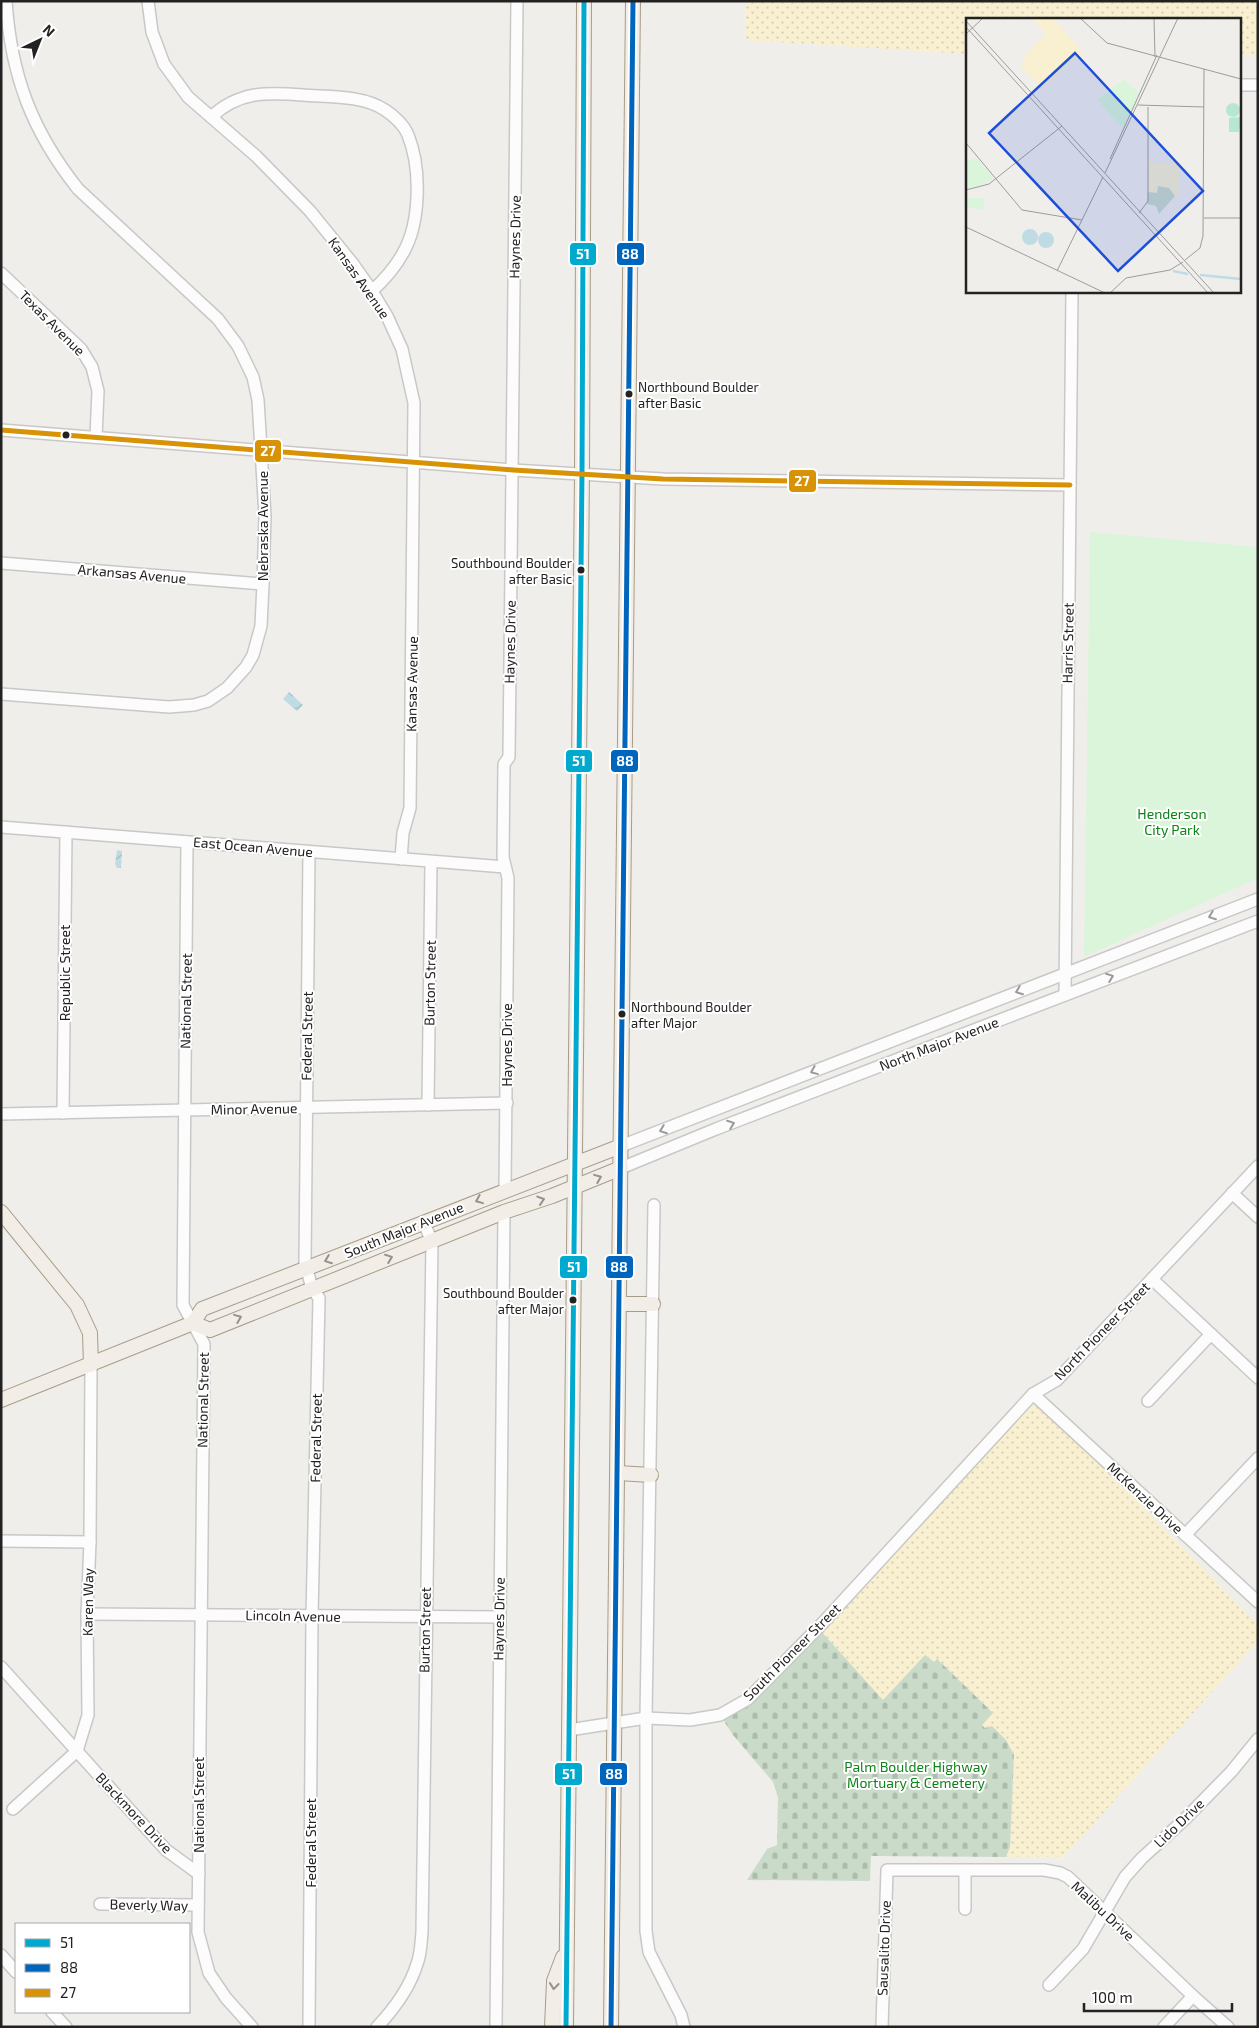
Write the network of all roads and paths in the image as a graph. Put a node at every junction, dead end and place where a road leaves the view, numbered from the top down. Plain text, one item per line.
1 (6, 1) edge
2 (148, 1) edge
3 (517, 1) edge
4 (584, 1) edge
5 (632, 1) edge
6 (1242, 85) edge
7 (1258, 85) edge
8 (211, 117) junction
9 (1, 273) edge
10 (372, 291) junction
11 (1072, 292) edge
12 (1, 430) edge
13 (96, 437) junction
14 (262, 450) junction
15 (414, 462) junction
16 (513, 470) junction
17 (582, 474) junction
18 (628, 477) junction
19 (1070, 485) junction
20 (1, 563) edge
21 (263, 584) junction
22 (1, 694) edge
23 (1, 827) edge
24 (66, 832) junction
25 (188, 842) junction
26 (309, 852) junction
27 (401, 859) junction
28 (431, 862) junction
29 (505, 867) junction
30 (1258, 899) edge
31 (1258, 921) edge
32 (1178, 930) junction
33 (1163, 935) junction
34 (1185, 948) junction
35 (1171, 954) junction
36 (1065, 973) junction
37 (1065, 995) junction
38 (970, 1010) junction
39 (977, 1029) junction
40 (860, 1053) junction
41 (866, 1072) junction
42 (507, 1103) junction
43 (428, 1105) junction
44 (306, 1108) junction
45 (185, 1110) junction
46 (63, 1113) junction
47 (1, 1114) edge
48 (621, 1146) junction
49 (574, 1165) junction
50 (1258, 1166) edge
51 (621, 1168) junction
52 (574, 1187) junction
53 (505, 1190) junction
54 (1232, 1193) junction
55 (654, 1205) dead end
56 (1, 1212) edge
57 (504, 1212) junction
58 (1258, 1217) edge
59 (424, 1223) junction
60 (432, 1242) junction
61 (306, 1269) junction
62 (1152, 1279) junction
63 (312, 1288) junction
64 (620, 1304) junction
65 (653, 1304) junction
66 (193, 1323) junction
67 (1211, 1334) junction
68 (91, 1365) junction
69 (1258, 1378) edge
70 (1032, 1394) junction
71 (1, 1400) edge
72 (1148, 1401) dead end
73 (1258, 1458) edge
74 (618, 1473) junction
75 (651, 1474) junction
76 (1185, 1535) junction
77 (902, 1536) joint
78 (1, 1542) edge
79 (90, 1542) junction
80 (1258, 1602) edge
81 (87, 1614) junction
82 (200, 1614) junction
83 (312, 1616) junction
84 (425, 1617) junction
85 (499, 1617) junction
86 (1, 1667) edge
87 (646, 1718) junction
88 (615, 1723) junction
89 (569, 1730) junction
90 (1258, 1739) edge
91 (77, 1751) junction
92 (13, 1809) dead end
93 (887, 1870) joint
94 (965, 1870) junction
95 (198, 1874) junction
96 (100, 1904) dead end
97 (198, 1905) junction
98 (965, 1909) dead end
99 (1106, 1912) junction
100 (566, 1947) junction
101 (1, 1955) edge
102 (15, 1971) edge
103 (1049, 1986) dead end
104 (1193, 1996) junction
105 (53, 2013) edge
106 (66, 2027) edge
107 (252, 2027) edge
108 (309, 2027) edge
109 (377, 2027) edge
110 (496, 2027) edge
111 (552, 2027) edge
112 (566, 2027) edge
113 (611, 2027) edge
114 (684, 2027) edge
115 (882, 2027) edge
116 (1164, 2027) edge
117 (1228, 2027) edge

1 - 14 street, Nebraska Avenue
2 - 8 street, Kansas Avenue
3 - 16 street, Haynes Drive
4 - 17 main road
5 - 18 main road
6 - 7 street
8 - 10 street, Kansas Avenue
8 - 10 street
9 - 13 street, Texas Avenue
10 - 15 street, Kansas Avenue
11 - 19 street, Harris Street
12 - 13 street
13 - 14 street
14 - 15 street
14 - 21 street, Nebraska Avenue
15 - 16 street
15 - 27 street, Kansas Avenue
16 - 17 street
16 - 29 street, Haynes Drive
17 - 18 street
17 - 49 main road
18 - 19 street
18 - 48 main road
19 - 36 street, Harris Street
20 - 21 street, Arkansas Avenue
21 - 22 street, Nebraska Avenue
23 - 24 street, East Ocean Avenue
24 - 25 street, East Ocean Avenue
24 - 46 street, Republic Street
25 - 26 street, East Ocean Avenue
25 - 45 street, National Street
26 - 27 street, East Ocean Avenue
26 - 44 street, Federal Street
27 - 28 street, East Ocean Avenue
28 - 29 street, East Ocean Avenue
28 - 43 street, Burton Street
29 - 42 street, Haynes Drive
30 -> 32 street, North Major Avenue
31 - 34 street, North Major Avenue
32 - 33 street, North Major Avenue
32 - 34 street
33 - 35 street
33 - 36 street, North Major Avenue
34 - 35 street, North Major Avenue
37 -> 35 street, North Major Avenue
36 - 37 street, Harris Street
36 -> 38 street, North Major Avenue
37 - 39 street, North Major Avenue
38 - 39 street
38 - 40 street, North Major Avenue
39 - 41 street, North Major Avenue
40 - 41 street
40 -> 48 street, North Major Avenue
51 -> 41 street, North Major Avenue
42 - 43 street, Minor Avenue
42 - 53 street, Haynes Drive
43 - 44 street, Minor Avenue
44 - 45 street, Minor Avenue
44 - 61 street, Federal Street
45 - 46 street, Minor Avenue
45 - 66 street, National Street
46 - 47 street, Minor Avenue
48 - 49 main road, South Major Avenue
48 - 51 main road
49 - 52 main road
49 - 53 main road, South Major Avenue
50 - 54 street, North Pioneer Street
52 -> 51 main road, South Major Avenue
51 - 64 main road
57 -> 52 main road, South Major Avenue
52 - 89 main road
53 -> 59 main road, South Major Avenue
54 - 58 street
54 - 62 street, North Pioneer Street
55 - 65 street
56 - 68 main road
57 - 60 main road, South Major Avenue
57 - 85 street, Haynes Drive
59 - 60 street, Burton Street
59 -> 61 main road, South Major Avenue
63 -> 60 main road, South Major Avenue
60 - 84 street, Burton Street
61 - 63 street, Federal Street
61 - 66 main road, South Major Avenue
62 - 67 street
62 - 70 street, North Pioneer Street
66 -> 63 main road, South Major Avenue
63 - 83 street, Federal Street
64 - 65 main road
64 - 74 main road
65 - 75 street
66 - 68 main road, South Major Avenue
66 - 82 street, National Street
67 - 69 street
67 - 72 street
68 - 71 main road, South Major Avenue
68 - 79 street, Karen Way
70 - 76 street, McKenzie Drive
70 - 77 street, North Pioneer Street
73 - 76 street
74 - 75 main road
74 - 88 main road
75 - 87 street
76 - 80 street, McKenzie Drive
77 - 87 street, South Pioneer Street
78 - 79 street
79 - 81 street, Karen Way
81 - 82 street, Lincoln Avenue
81 - 91 street, Karen Way
82 - 83 street, Lincoln Avenue
82 - 95 street, National Street
83 - 84 street, Lincoln Avenue
83 - 108 street, Federal Street
84 - 85 street, Lincoln Avenue
84 - 109 street, Burton Street
85 - 110 street, Haynes Drive
86 - 91 street, Blackmore Drive
87 - 88 street, South Pioneer Street
87 - 114 street
88 - 89 street, South Pioneer Street
88 - 113 main road
89 - 100 main road
90 - 99 street, Lido Drive
91 - 92 street
91 - 95 street, Blackmore Drive
93 - 94 street, Malibu Drive
93 - 115 street, Sausalito Drive
94 - 98 street
94 - 99 street, Malibu Drive
95 - 97 street
96 - 97 street, Beverly Way
97 - 107 street
99 - 103 street, Lido Drive
99 - 104 street, Malibu Drive
100 -> 111 main road
100 - 112 main road
101 - 102 street
104 - 116 street
104 - 117 street, Malibu Drive
105 - 106 street

